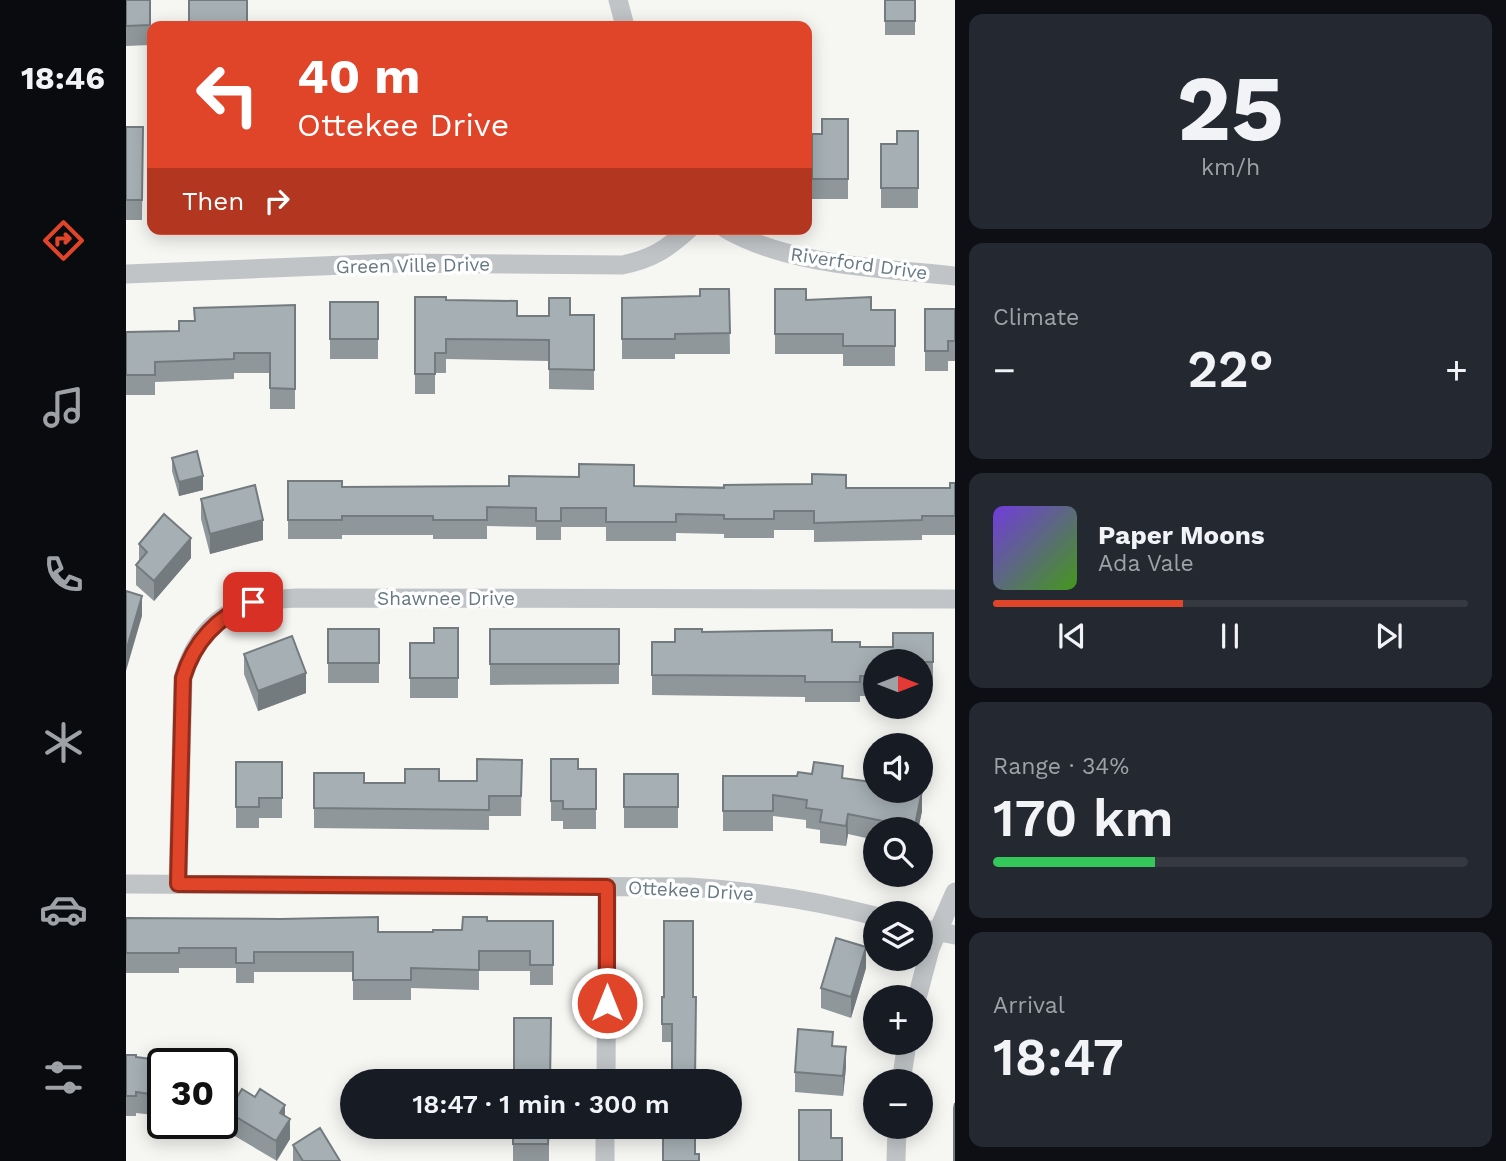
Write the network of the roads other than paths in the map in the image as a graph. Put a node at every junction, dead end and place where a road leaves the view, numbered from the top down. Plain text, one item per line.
1 (618, 0) edge
2 (624, 21) edge
3 (682, 235) edge
4 (738, 235) edge
5 (126, 274) edge
6 (955, 276) edge
7 (955, 599) edge
8 (126, 884) edge
9 (178, 884) junction
10 (607, 887) junction
11 (955, 892) edge
12 (863, 913) edge
13 (938, 931) edge
14 (920, 985) edge
15 (606, 1069) edge
16 (606, 1139) edge
17 (897, 1139) edge
18 (605, 1161) edge
19 (896, 1161) edge

1 - 2 street
3 - 5 street, Green Ville Drive
4 - 6 street, Riverford Drive
7 - 9 street, Shawnee Drive
8 - 9 street, Ottekee Drive
9 - 10 street, Ottekee Drive
10 - 12 street, Ottekee Drive
10 - 15 street
11 - 13 street
13 - 14 street
16 - 18 street
17 - 19 street

